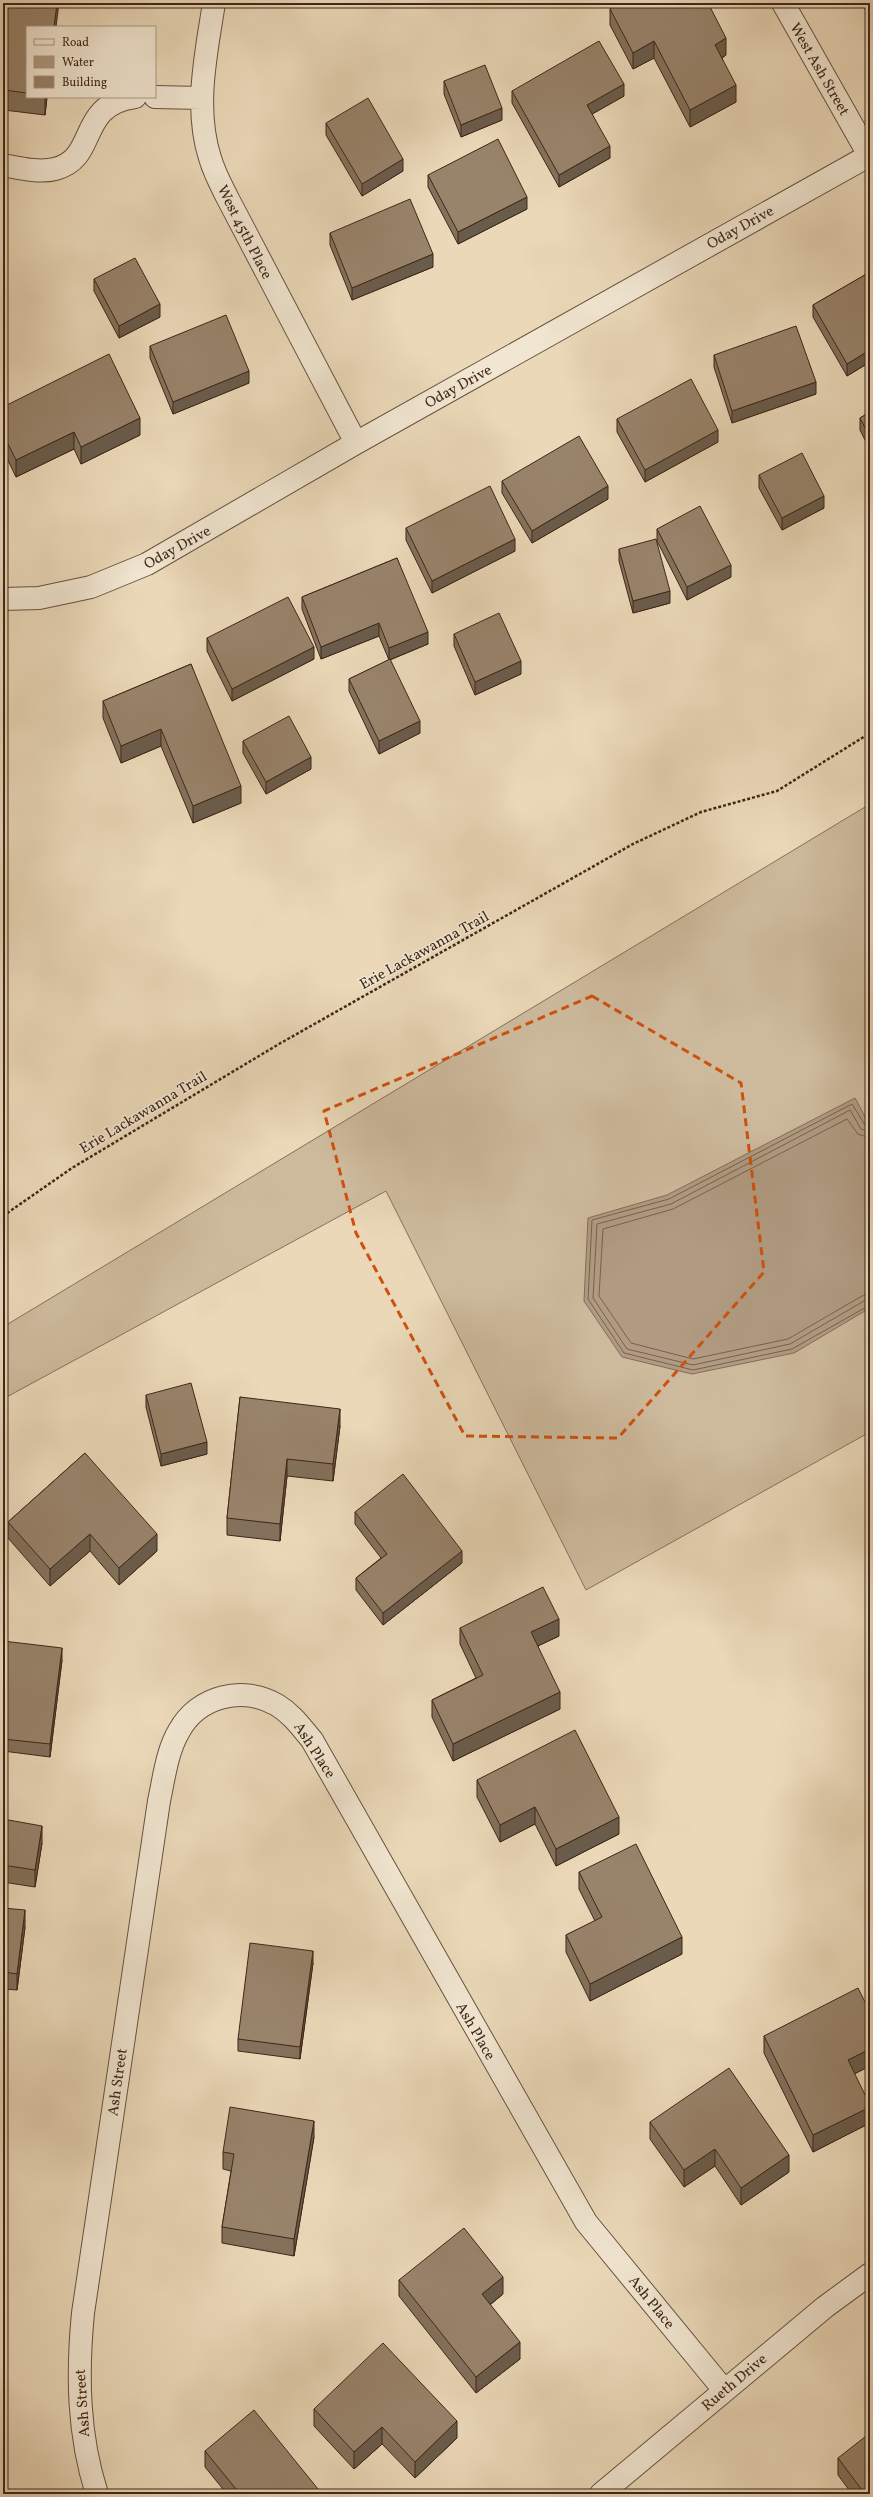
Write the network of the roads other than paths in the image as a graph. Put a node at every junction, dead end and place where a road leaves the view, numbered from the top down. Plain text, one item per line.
1 (214, 3) edge
2 (783, 3) edge
3 (156, 97) edge
4 (131, 98) edge
5 (202, 98) junction
6 (870, 155) edge
7 (3, 165) edge
8 (356, 444) junction
9 (3, 599) edge
10 (225, 1696) joint
11 (870, 2274) edge
12 (724, 2390) junction
13 (96, 2494) edge
14 (601, 2494) edge

1 - 5 street, West 45th Place
2 - 6 street, West Ash Street
3 - 5 street
4 - 7 street
5 - 8 street, West 45th Place
6 - 8 street, Oday Drive
8 - 9 street, Oday Drive
10 - 12 street, Ash Place
10 - 13 street, Ash Street
11 - 12 street, Rueth Drive
12 - 14 street, Rueth Drive

